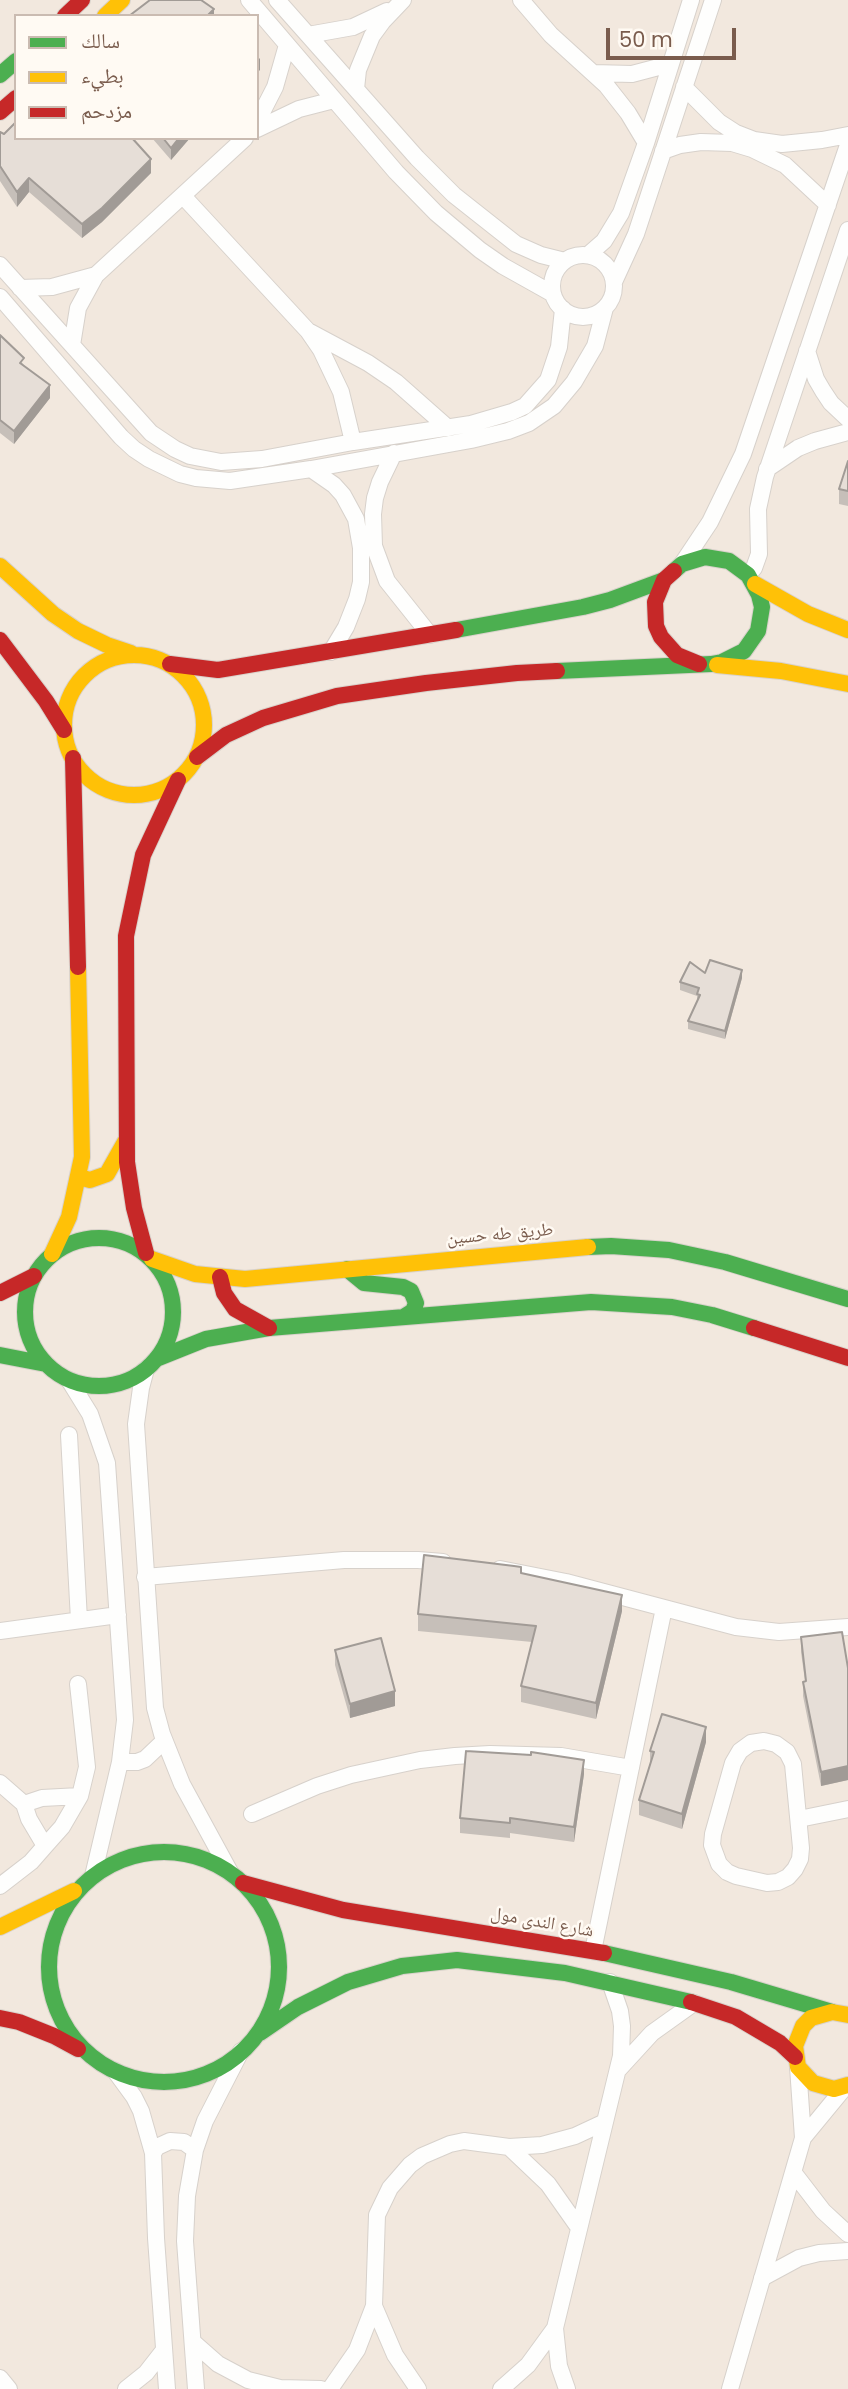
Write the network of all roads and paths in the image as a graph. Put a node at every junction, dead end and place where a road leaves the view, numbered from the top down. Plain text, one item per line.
1 (82, 0) edge
2 (250, 0) edge
3 (277, 0) edge
4 (521, 0) edge
5 (691, 0) edge
6 (713, 0) edge
7 (400, 4) edge
8 (67, 14) edge
9 (309, 36) junction
10 (287, 45) junction
11 (14, 63) edge
12 (670, 64) junction
13 (593, 73) junction
14 (0, 75) edge
15 (684, 87) junction
16 (356, 89) junction
17 (14, 100) edge
18 (334, 100) junction
19 (0, 112) edge
20 (259, 118) edge
21 (259, 128) edge
22 (395, 133) junction
23 (848, 135) edge
24 (243, 140) edge
25 (646, 143) junction
26 (753, 144) junction
27 (848, 145) edge
28 (376, 148) junction
29 (663, 151) junction
30 (183, 196) junction
31 (828, 205) junction
32 (848, 230) edge
33 (588, 255) junction
34 (565, 261) junction
35 (0, 265) edge
36 (96, 275) junction
37 (614, 282) junction
38 (20, 288) junction
39 (553, 294) junction
40 (796, 296) junction
41 (0, 297) edge
42 (822, 306) junction
43 (605, 307) junction
44 (563, 309) junction
45 (308, 331) junction
46 (72, 345) junction
47 (807, 351) junction
48 (848, 419) edge
49 (448, 428) junction
50 (848, 432) edge
51 (353, 442) junction
52 (175, 449) junction
53 (394, 453) junction
54 (164, 467) junction
55 (311, 469) junction
56 (767, 469) junction
57 (368, 547) junction
58 (682, 564) junction
59 (0, 566) edge
60 (664, 580) junction
61 (751, 580) junction
62 (848, 630) edge
63 (430, 635) junction
64 (0, 640) edge
65 (331, 652) junction
66 (134, 654) junction
67 (170, 664) junction
68 (705, 664) junction
69 (848, 684) edge
70 (64, 730) junction
71 (197, 757) junction
72 (73, 758) junction
73 (178, 780) junction
74 (127, 1139) junction
75 (79, 1177) junction
76 (52, 1254) junction
77 (149, 1256) junction
78 (347, 1269) junction
79 (34, 1276) junction
80 (220, 1277) junction
81 (0, 1293) edge
82 (848, 1299) edge
83 (405, 1316) junction
84 (269, 1328) junction
85 (0, 1355) edge
86 (848, 1358) edge
87 (46, 1364) junction
88 (151, 1364) junction
89 (69, 1380) junction
90 (69, 1435) dead end
91 (139, 1485) junction
92 (110, 1486) junction
93 (456, 1564) edge
94 (481, 1566) edge
95 (145, 1577) junction
96 (664, 1608) junction
97 (118, 1615) junction
98 (79, 1620) junction
99 (848, 1627) edge
100 (0, 1631) edge
101 (78, 1684) dead end
102 (164, 1741) junction
103 (120, 1762) junction
104 (631, 1768) junction
105 (0, 1783) edge
106 (80, 1796) junction
107 (24, 1804) junction
108 (848, 1809) edge
109 (252, 1814) dead end
110 (799, 1819) junction
111 (45, 1846) junction
112 (230, 1872) junction
113 (86, 1882) junction
114 (243, 1883) junction
115 (0, 1886) edge
116 (0, 1927) edge
117 (593, 1951) junction
118 (610, 1982) junction
119 (694, 2003) junction
120 (840, 2013) edge
121 (0, 2018) edge
122 (252, 2039) junction
123 (241, 2051) junction
124 (87, 2054) junction
125 (797, 2062) junction
126 (115, 2071) junction
127 (617, 2071) junction
128 (847, 2086) edge
129 (605, 2122) junction
130 (803, 2138) junction
131 (509, 2147) junction
132 (195, 2150) junction
133 (153, 2153) junction
134 (793, 2172) junction
135 (579, 2228) junction
136 (848, 2234) edge
137 (848, 2251) edge
138 (762, 2278) junction
139 (374, 2306) junction
140 (555, 2328) junction
141 (193, 2342) junction
142 (164, 2350) junction
143 (0, 2378) edge
144 (278, 2388) edge
145 (9, 2389) edge
146 (126, 2389) edge
147 (167, 2389) edge
148 (196, 2389) edge
149 (321, 2389) edge
150 (330, 2389) edge
151 (418, 2389) edge
152 (501, 2389) edge
153 (567, 2389) edge
154 (730, 2389) edge

1 - 8 street
2 - 10 street
3 - 9 street
4 - 13 street
5 - 12 street
6 - 15 street
7 - 9 street
7 - 16 street
9 - 16 street
10 - 18 street
10 - 20 street
11 - 14 street
12 - 13 street
12 - 25 street
13 - 25 street
15 - 26 street
15 - 29 street
16 - 22 street
17 - 19 street
18 - 21 street
18 - 28 street
22 - 28 street
22 - 34 street
23 - 26 street
24 - 30 street
25 - 33 street
26 - 29 street
26 - 31 street
27 - 31 street
28 - 39 street
29 - 37 street
30 - 36 street
30 - 45 street
31 - 40 street
32 - 42 street
33 - 34 street
33 - 37 street
34 - 39 street
35 - 38 street
36 - 38 street
36 - 46 street
37 - 43 street
38 - 46 street
39 - 44 street
40 - 42 street
40 - 58 street
41 - 54 street
42 - 47 street
43 - 44 street
43 - 53 street
44 - 49 street
45 - 49 street
45 - 51 street
46 - 52 street
47 - 48 street
47 - 56 street
49 - 51 street
50 - 56 street
51 - 52 street
52 - 54 street
53 - 55 street
53 - 57 street
54 - 55 street
55 - 57 street
56 - 61 street
57 - 63 street
57 - 65 street
58 - 60 street
58 - 61 street
59 - 66 street
60 - 63 street
60 - 68 street
61 - 62 street
61 - 68 street
63 - 65 street
64 - 70 street
65 - 67 street
66 - 67 street
66 - 70 street
67 - 71 street
68 - 69 street
68 - 71 street
70 - 72 street
71 - 73 street
72 - 73 street
72 - 75 street
73 - 74 street
74 - 75 street
74 - 77 street
75 - 76 street
76 - 77 street
76 - 79 street
77 - 80 street, طريق طه حسين
77 - 88 street
78 - 80 street, طريق طه حسين
78 - 82 street, طريق طه حسين
78 - 83 street
79 - 81 street
79 - 87 street
80 - 84 street
83 - 84 street
83 - 86 street
84 - 88 street
85 - 87 street
87 - 89 street
88 - 89 street
88 - 91 street
89 - 92 street
90 - 98 street
91 - 92 street
91 - 95 street
92 - 97 street
93 - 95 street
94 - 96 street
95 - 102 street
96 - 99 street
96 - 104 street
97 - 98 street
97 - 103 street
98 - 100 street
101 - 106 street
102 - 103 street
102 - 112 street
103 - 113 street
104 - 109 street
104 - 117 street
105 - 107 street
106 - 107 street
106 - 111 street
107 - 111 street
108 - 110 street
110 - 110 street
111 - 115 street
112 - 113 street
112 - 114 street
113 - 116 street
113 - 124 street
114 - 117 street, شارع الندى مول
114 - 122 street
117 - 120 street, شارع الندى مول
118 - 119 street
118 - 122 street
118 - 127 street
119 - 125 street
119 - 127 street
120 - 125 street
121 - 124 street
122 - 123 street
123 - 126 street
123 - 132 street
124 - 126 street
125 - 128 street
125 - 130 street
126 - 133 street
127 - 129 street
128 - 130 street
129 - 131 street
129 - 135 street
130 - 134 street
131 - 135 street
131 - 139 street
132 - 133 street
132 - 141 street
133 - 142 street
134 - 136 street
134 - 138 street
135 - 140 street
137 - 138 street
138 - 154 street
139 - 150 street
139 - 151 street
140 - 152 street
140 - 153 street
141 - 144 street
141 - 148 street
142 - 146 street
142 - 147 street
143 - 145 street
144 - 149 street

